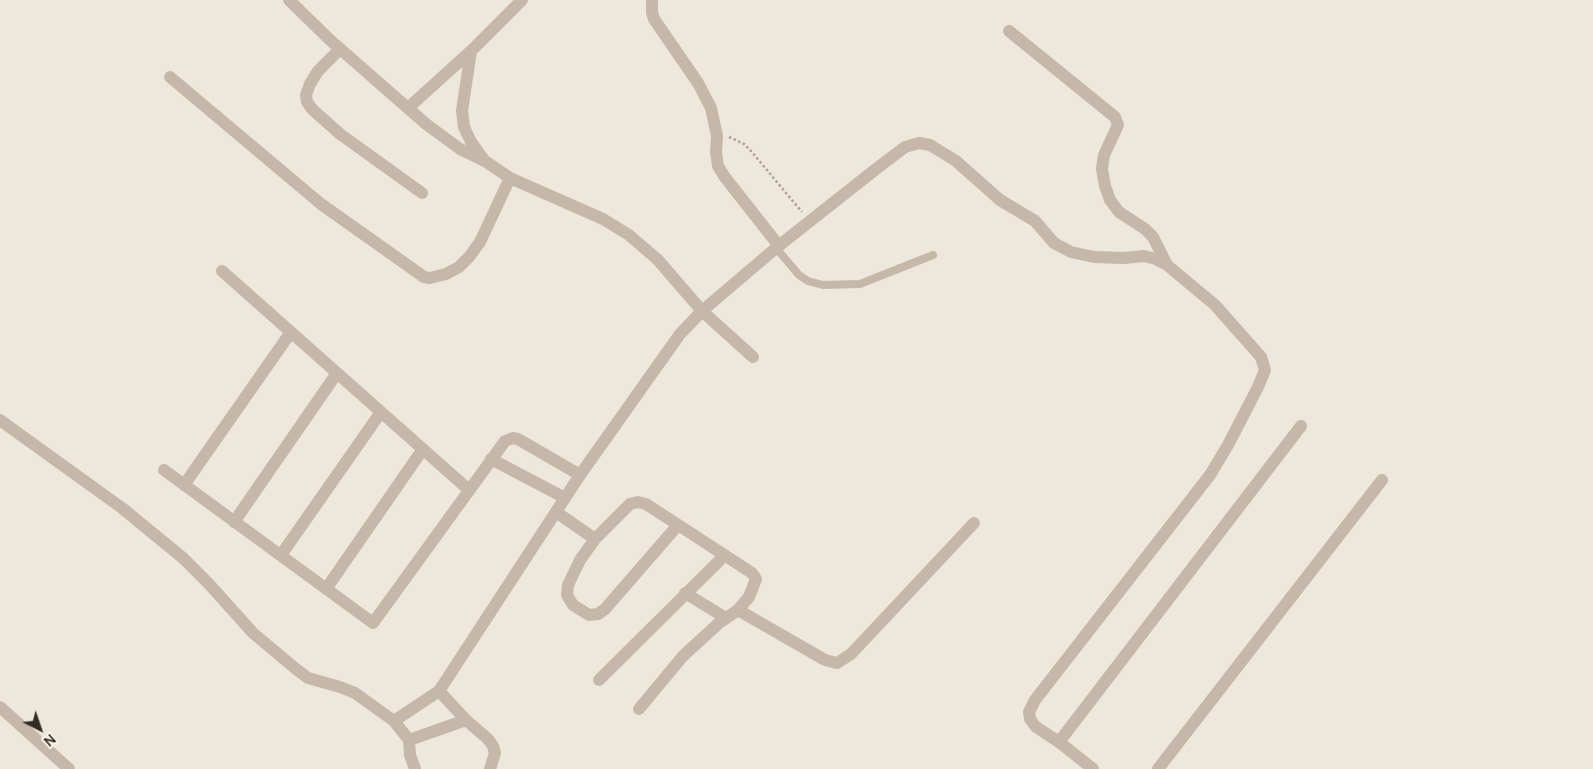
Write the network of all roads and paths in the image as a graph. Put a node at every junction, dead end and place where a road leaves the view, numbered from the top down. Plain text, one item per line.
1 (288, 0) edge
2 (522, 0) edge
3 (652, 0) edge
4 (1009, 31) dead end
5 (340, 48) junction
6 (470, 51) junction
7 (170, 77) dead end
8 (408, 108) junction
9 (717, 136) junction
10 (484, 161) junction
11 (510, 178) junction
12 (422, 193) dead end
13 (810, 221) junction
14 (778, 247) junction
15 (933, 254) dead end
16 (1167, 265) junction
17 (222, 271) dead end
18 (702, 312) junction
19 (291, 332) junction
20 (753, 357) dead end
21 (337, 373) junction
22 (380, 412) junction
23 (0, 420) edge
24 (1302, 426) dead end
25 (423, 449) junction
26 (491, 459) junction
27 (164, 470) dead end
28 (580, 475) junction
29 (1382, 480) dead end
30 (184, 485) junction
31 (469, 490) junction
32 (565, 498) junction
33 (556, 512) junction
34 (234, 522) junction
35 (974, 523) dead end
36 (678, 525) junction
37 (595, 539) junction
38 (281, 555) junction
39 (725, 555) junction
40 (326, 589) junction
41 (685, 593) junction
42 (738, 610) junction
43 (726, 618) junction
44 (599, 680) dead end
45 (439, 691) junction
46 (0, 707) edge
47 (640, 709) dead end
48 (466, 720) junction
49 (394, 722) junction
50 (409, 740) junction
51 (1058, 742) junction
52 (69, 769) edge
53 (415, 769) edge
54 (490, 769) edge
55 (1093, 769) edge
56 (1158, 769) edge

1 - 5 street
2 - 6 street
3 - 9 street
4 - 16 street
5 - 8 street
5 - 12 street
6 - 8 street
6 - 10 street
7 - 11 street
8 - 10 street
9 - 13 path
9 - 14 street
10 - 11 street
11 - 18 street
13 - 14 street
13 - 16 street
14 - 15 lane
14 - 18 street
16 - 51 street
17 - 19 street
18 - 20 street
18 - 28 street
19 - 21 street
19 - 30 street
21 - 22 street
21 - 34 street
22 - 25 street
22 - 38 street
23 - 49 street
24 - 51 street
25 - 31 street
25 - 40 street
26 - 28 street
26 - 31 street
26 - 32 street
27 - 30 street
28 - 32 street
29 - 56 street
30 - 34 street
31 - 40 street
32 - 33 street
33 - 37 street
33 - 45 street
34 - 38 street
35 - 42 street
36 - 37 street
36 - 37 street
36 - 39 street
38 - 40 street
39 - 41 street
39 - 42 street
41 - 43 street
41 - 44 street
42 - 43 street
43 - 47 street
45 - 48 street
45 - 49 street
46 - 52 street
48 - 50 street
48 - 54 street
49 - 50 street
50 - 53 street
51 - 55 street

